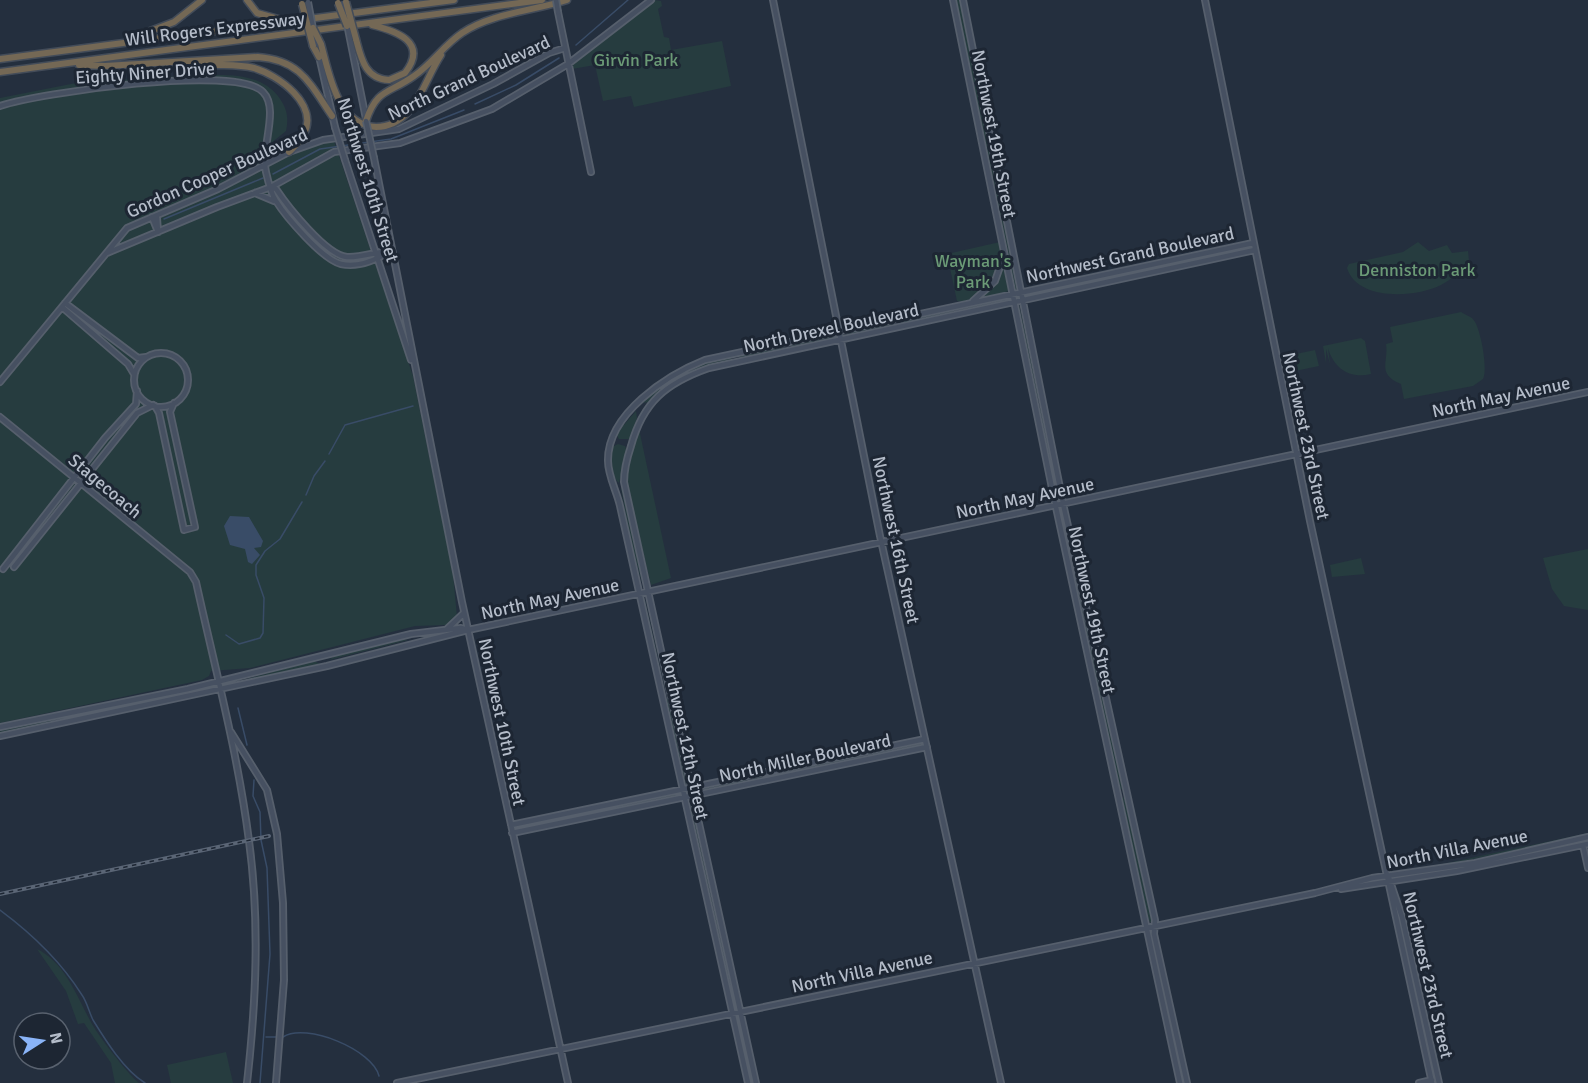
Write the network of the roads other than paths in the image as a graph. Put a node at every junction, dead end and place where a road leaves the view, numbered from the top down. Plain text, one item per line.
1 (202, 0) edge
2 (247, 0) edge
3 (454, 0) edge
4 (542, 0) edge
5 (556, 0) edge
6 (567, 0) edge
7 (651, 0) edge
8 (773, 0) edge
9 (953, 0) edge
10 (963, 0) edge
11 (1205, 0) edge
12 (342, 1) edge
13 (304, 2) edge
14 (288, 21) junction
15 (368, 24) junction
16 (347, 26) joint
17 (313, 28) joint
18 (353, 39) junction
19 (452, 40) junction
20 (118, 44) junction
21 (317, 45) junction
22 (566, 51) junction
23 (319, 57) joint
24 (0, 59) edge
25 (188, 61) junction
26 (63, 64) junction
27 (568, 64) junction
28 (0, 72) edge
29 (0, 106) edge
30 (332, 116) junction
31 (366, 116) junction
32 (349, 136) joint
33 (265, 148) junction
34 (352, 150) joint
35 (289, 152) junction
36 (278, 157) junction
37 (265, 165) junction
38 (591, 172) dead end
39 (286, 180) junction
40 (271, 188) junction
41 (255, 193) junction
42 (282, 197) junction
43 (276, 202) junction
44 (152, 217) junction
45 (158, 232) junction
46 (1253, 243) junction
47 (1003, 249) junction
48 (392, 250) junction
49 (1255, 250) junction
50 (376, 252) junction
51 (107, 253) junction
52 (378, 259) junction
53 (1021, 292) junction
54 (1012, 294) junction
55 (1023, 300) junction
56 (1014, 302) junction
57 (968, 303) junction
58 (63, 305) junction
59 (840, 331) junction
60 (841, 340) junction
61 (148, 356) junction
62 (414, 365) junction
63 (134, 379) junction
64 (0, 382) edge
65 (136, 391) junction
66 (1588, 392) edge
67 (174, 404) junction
68 (638, 404) joint
69 (154, 406) junction
70 (0, 417) edge
71 (640, 417) joint
72 (1297, 455) junction
73 (75, 477) junction
74 (81, 483) junction
75 (189, 497) junction
76 (177, 500) junction
77 (1064, 504) junction
78 (1056, 506) junction
79 (882, 542) junction
80 (14, 567) dead end
81 (3, 569) dead end
82 (648, 592) junction
83 (640, 594) junction
84 (465, 613) junction
85 (447, 629) junction
86 (468, 630) junction
87 (411, 634) junction
88 (413, 642) junction
89 (219, 681) junction
90 (220, 688) junction
91 (0, 727) edge
92 (229, 727) junction
93 (0, 736) edge
94 (925, 738) junction
95 (927, 747) junction
96 (691, 787) junction
97 (683, 789) junction
98 (693, 795) junction
99 (685, 797) junction
100 (511, 825) junction
101 (512, 833) junction
102 (1569, 841) junction
103 (1587, 843) edge
104 (1507, 854) junction
105 (1486, 860) junction
106 (1501, 862) junction
107 (1588, 868) edge
108 (1388, 878) junction
109 (1398, 901) junction
110 (1391, 902) junction
111 (1402, 917) junction
112 (1395, 919) junction
113 (1155, 925) junction
114 (1147, 927) junction
115 (1407, 936) junction
116 (1400, 937) junction
117 (974, 962) junction
118 (1406, 965) junction
119 (1414, 970) junction
120 (1411, 986) junction
121 (740, 1011) junction
122 (733, 1012) junction
123 (1431, 1047) junction
124 (560, 1048) junction
125 (1425, 1049) junction
126 (1438, 1081) edge
127 (1432, 1082) edge
128 (247, 1083) edge
129 (276, 1083) edge
130 (397, 1083) edge
131 (568, 1083) edge
132 (748, 1083) edge
133 (756, 1083) edge
134 (1000, 1083) edge
135 (1180, 1083) edge
136 (1187, 1083) edge
137 (1419, 1083) edge

1 - 20 highway
2 - 14 highway
3 - 14 highway, Will Rogers Expressway
4 - 15 highway, Will Rogers Expressway
5 - 22 street, bridge
6 - 19 highway
7 - 27 street, North Grand Boulevard
8 - 59 street, Northwest 16th Street
9 - 47 street, Northwest 19th Street
10 - 53 street, Northwest 19th Street
11 - 46 street, Northwest 23rd Street
12 - 16 highway, bridge
12 - 18 highway, bridge
13 - 17 street, bridge
13 - 21 highway, bridge
14 - 20 highway, Will Rogers Expressway
15 - 18 highway
15 - 26 highway, Will Rogers Expressway
16 - 18 street, Northwest 10th Street, bridge
17 - 21 highway, bridge
18 - 31 street, Northwest 10th Street
19 - 21 highway
19 - 31 highway
20 - 24 highway, Will Rogers Expressway
21 - 23 highway
22 - 27 street
22 - 32 street, North Grand Boulevard
23 - 30 street, Northwest 10th Street
25 - 26 highway
25 - 30 highway
25 - 35 highway
26 - 28 highway, Will Rogers Expressway
27 - 34 street, North Grand Boulevard
27 - 38 street
29 - 33 street, Eighty Niner Drive
30 - 50 street, Northwest 10th Street, bridge
31 - 48 street, Northwest 10th Street, bridge
32 - 35 street, Gordon Cooper Boulevard
33 - 36 street
33 - 37 street, Eighty Niner Drive
34 - 39 street, Gordon Cooper Boulevard
35 - 36 street, Gordon Cooper Boulevard
36 - 37 street, Gordon Cooper Boulevard
37 - 40 street, Eighty Niner Drive
37 - 44 street, Gordon Cooper Boulevard
39 - 40 street, Gordon Cooper Boulevard
39 - 42 street
40 - 41 street, Gordon Cooper Boulevard
40 - 42 street
40 - 43 street, Eighty Niner Drive
41 - 43 street
41 - 45 street, Gordon Cooper Boulevard
42 - 50 street
43 - 52 street, Eighty Niner Drive
44 - 45 street
44 - 51 street, Gordon Cooper Boulevard
45 - 51 street, Gordon Cooper Boulevard
46 - 49 street, Northwest 23rd Street
46 - 53 street, Northwest Grand Boulevard
47 - 54 street, Northwest 19th Street
47 - 57 street
48 - 50 street
48 - 52 street, Eighty Niner Drive
48 - 62 street, Northwest 10th Street
49 - 55 street, North Drexel Boulevard
49 - 72 street, Northwest 23rd Street
50 - 52 street, Northwest 10th Street
51 - 58 street, Gordon Cooper Boulevard
52 - 62 street, Northwest 10th Street
53 - 54 street, Northwest Grand Boulevard
53 - 55 street, Northwest 19th Street
54 - 56 street, Northwest 19th Street
54 - 57 street, Northwest Grand Boulevard
55 - 56 street, North Drexel Boulevard
55 - 77 street, Northwest 19th Street
56 - 60 street, North Drexel Boulevard
56 - 78 street, Northwest 19th Street
57 - 59 street, Northwest Grand Boulevard
58 - 61 street
58 - 63 street
58 - 64 street, Gordon Cooper Boulevard
59 - 60 street, Northwest 16th Street
59 - 68 street, Northwest Grand Boulevard
60 - 71 street, North Drexel Boulevard
60 - 79 street, Northwest 16th Street
61 - 63 street
61 - 67 street
62 - 84 street, Northwest 10th Street
63 - 65 street
65 - 69 street
65 - 73 street
66 - 72 street, North May Avenue
67 - 69 street
67 - 75 street
68 - 83 street, Northwest 12th Street
69 - 74 street
69 - 76 street
70 - 73 street, Stagecoach
71 - 82 street, Northwest 12th Street
72 - 77 street, North May Avenue
72 - 108 street, Northwest 23rd Street
73 - 74 street, Stagecoach
73 - 81 street
74 - 80 street
74 - 89 street, Stagecoach
75 - 76 street
75 - 76 street
77 - 78 street, North May Avenue
77 - 113 street, Northwest 19th Street
78 - 79 street, North May Avenue
78 - 114 street, Northwest 19th Street
79 - 82 street, North May Avenue
79 - 94 street, Northwest 16th Street
82 - 83 street, North May Avenue
82 - 96 street, Northwest 12th Street
83 - 86 street, North May Avenue
83 - 97 street, Northwest 12th Street
84 - 85 street
84 - 86 street, Northwest 10th Street
85 - 86 street, North May Avenue
85 - 87 street, North May Avenue
86 - 88 street, North May Avenue
86 - 100 street, Northwest 10th Street
87 - 88 street
87 - 89 street, North May Avenue
88 - 90 street, North May Avenue
89 - 90 street
89 - 91 street, North May Avenue
90 - 92 street
90 - 93 street, North May Avenue
92 - 128 street
92 - 129 street
94 - 95 street, Northwest 16th Street
94 - 96 street, North Miller Boulevard
95 - 98 street, North Miller Boulevard
95 - 117 street, Northwest 16th Street
96 - 97 street, North Miller Boulevard
96 - 98 street, Northwest 12th Street
97 - 99 street, Northwest 12th Street
97 - 100 street, North Miller Boulevard
98 - 99 street, North Miller Boulevard
98 - 121 street, Northwest 12th Street
99 - 101 street, North Miller Boulevard
99 - 122 street, Northwest 12th Street
100 - 101 street, Northwest 10th Street
101 - 124 street, Northwest 10th Street
102 - 103 street
102 - 103 street, North Villa Avenue
102 - 104 street, North Villa Avenue
103 - 106 street, North Villa Avenue
103 - 107 street
104 - 105 street, North Villa Avenue
104 - 106 street
105 - 106 street
105 - 108 street, North Villa Avenue
106 - 108 street, North Villa Avenue
108 - 109 street, Northwest 23rd Street
108 - 110 street, Northwest 23rd Street
108 - 113 street, North Villa Avenue
109 - 110 street
109 - 111 street, Northwest 23rd Street
110 - 112 street, Northwest 23rd Street
111 - 112 street
111 - 115 street, Northwest 23rd Street
112 - 116 street, Northwest 23rd Street
113 - 114 street, North Villa Avenue
113 - 136 street, Northwest 19th Street
114 - 117 street, North Villa Avenue
114 - 135 street, Northwest 19th Street
115 - 116 street
115 - 119 street, Northwest 23rd Street
116 - 118 street, Northwest 23rd Street
117 - 121 street, North Villa Avenue
117 - 134 street, Northwest 16th Street
118 - 119 street
118 - 120 street, Northwest 23rd Street
119 - 120 street
119 - 123 street, Northwest 23rd Street
120 - 125 street, Northwest 23rd Street
121 - 122 street, North Villa Avenue
121 - 133 street, Northwest 12th Street
122 - 124 street, North Villa Avenue
122 - 132 street, Northwest 12th Street
123 - 125 street
123 - 126 street, Northwest 23rd Street
124 - 130 street, North Villa Avenue
124 - 131 street, Northwest 10th Street
125 - 127 street, Northwest 23rd Street
126 - 127 street
127 - 137 street

